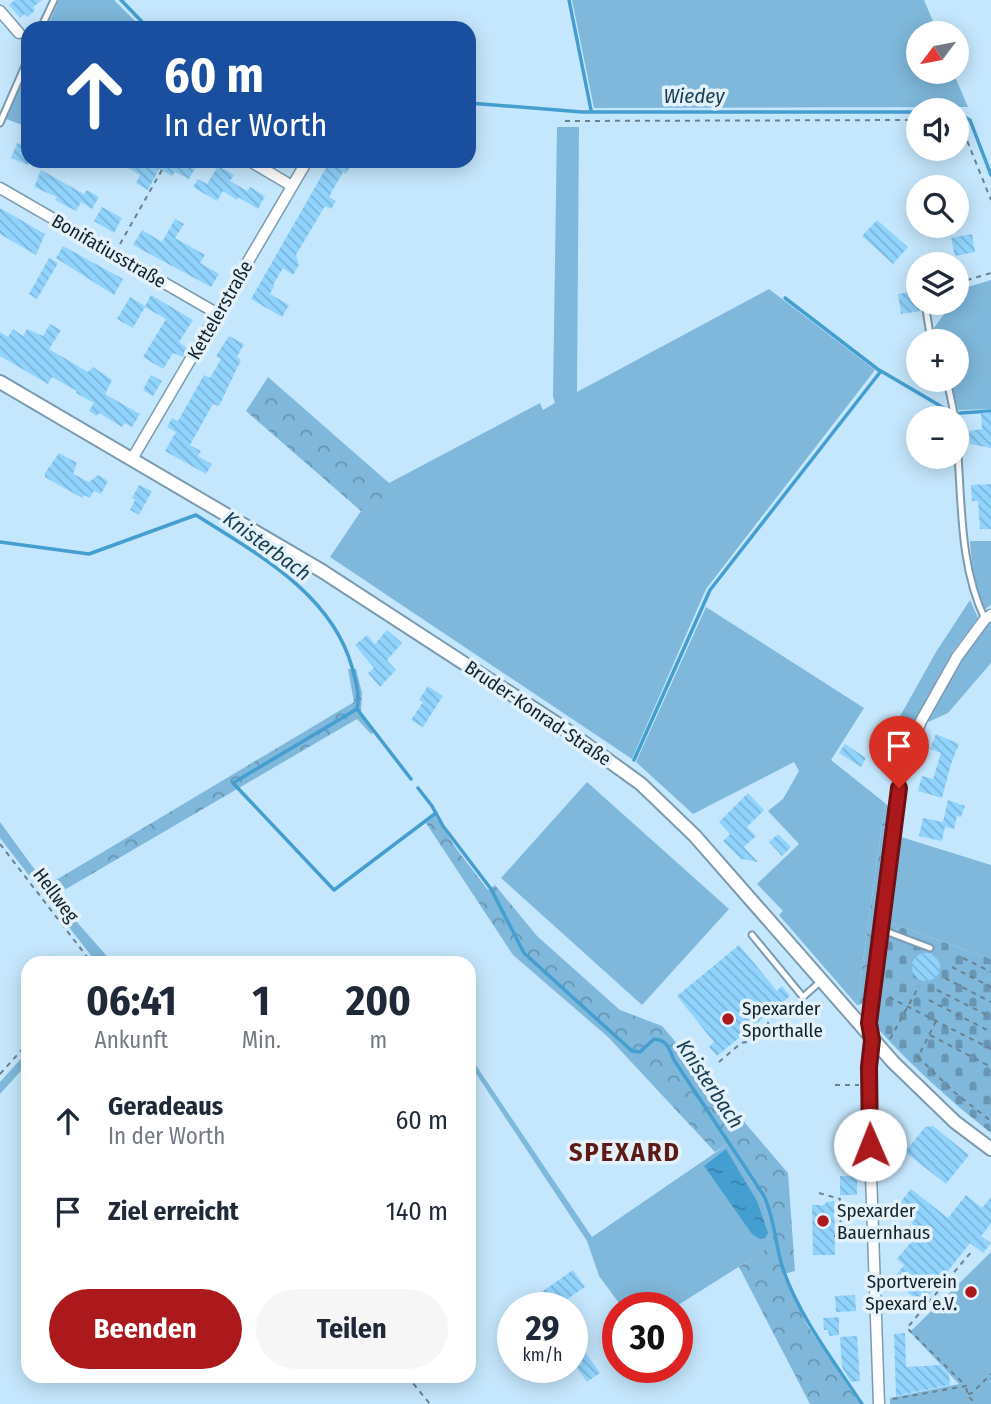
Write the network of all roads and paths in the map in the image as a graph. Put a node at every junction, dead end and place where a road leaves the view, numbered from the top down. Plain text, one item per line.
1 (54, 0) edge
2 (0, 11) edge
3 (44, 21) edge
4 (19, 33) dead end
5 (21, 75) edge
6 (906, 120) edge
7 (565, 121) dead end
8 (0, 123) edge
9 (969, 145) edge
10 (163, 168) edge
11 (262, 168) edge
12 (303, 168) edge
13 (292, 186) junction
14 (0, 188) edge
15 (991, 200) edge
16 (114, 254) junction
17 (991, 272) edge
18 (969, 279) edge
19 (218, 314) junction
20 (0, 382) edge
21 (132, 459) junction
22 (959, 469) edge
23 (988, 617) edge
24 (0, 844) edge
25 (880, 929) junction
26 (752, 935) dead end
27 (930, 948) dead end
28 (85, 956) edge
29 (963, 958) dead end
30 (953, 967) dead end
31 (991, 972) edge
32 (945, 978) dead end
33 (821, 981) junction
34 (919, 986) dead end
35 (991, 987) edge
36 (937, 990) dead end
37 (889, 997) dead end
38 (929, 1000) dead end
39 (797, 1002) dead end
40 (991, 1002) edge
41 (907, 1006) junction
42 (991, 1017) edge
43 (936, 1021) junction
44 (991, 1032) edge
45 (929, 1035) junction
46 (872, 1040) junction
47 (888, 1043) dead end
48 (991, 1049) edge
49 (21, 1051) edge
50 (719, 1062) dead end
51 (991, 1067) edge
52 (0, 1074) edge
53 (835, 1085) dead end
54 (855, 1085) dead end
55 (991, 1121) edge
56 (991, 1149) edge
57 (819, 1193) dead end
58 (860, 1233) dead end
59 (835, 1236) dead end
60 (841, 1236) junction
61 (972, 1251) dead end
62 (991, 1374) edge
63 (413, 1383) edge
64 (966, 1387) junction
65 (968, 1394) junction
66 (892, 1399) dead end
67 (430, 1404) edge
68 (879, 1404) edge
69 (976, 1404) edge

1 - 3 lane
2 - 4 street
5 - 8 lane
6 - 7 path
9 - 15 path
10 - 16 path
11 - 13 street
12 - 13 street, Kettelerstraße
13 - 19 street, Kettelerstraße
14 - 16 street, Bonifatiusstraße
16 - 19 street, Bonifatiusstraße
17 - 18 path
19 - 21 street, Kettelerstraße
20 - 21 street, Bruder-Konrad-Straße
21 - 33 street, Bruder-Konrad-Straße
22 - 23 lane
23 - 25 street
24 - 28 path, Hellweg
25 - 27 lane
25 - 46 street
26 - 33 lane
29 - 31 path
30 - 35 path
32 - 40 path
33 - 46 street, Bruder-Konrad-Straße
34 - 41 path
36 - 42 path
37 - 41 path
38 - 44 path
39 - 50 path
41 - 43 path
41 - 47 path
43 - 45 path
43 - 48 path
45 - 51 path
45 - 55 path
46 - 56 street, Bruder-Konrad-Straße
46 - 68 street
49 - 52 path
53 - 54 path
57 - 60 path
58 - 60 path
59 - 60 path
61 - 64 path
62 - 65 path
63 - 67 path
64 - 65 path
64 - 66 path
65 - 69 path

